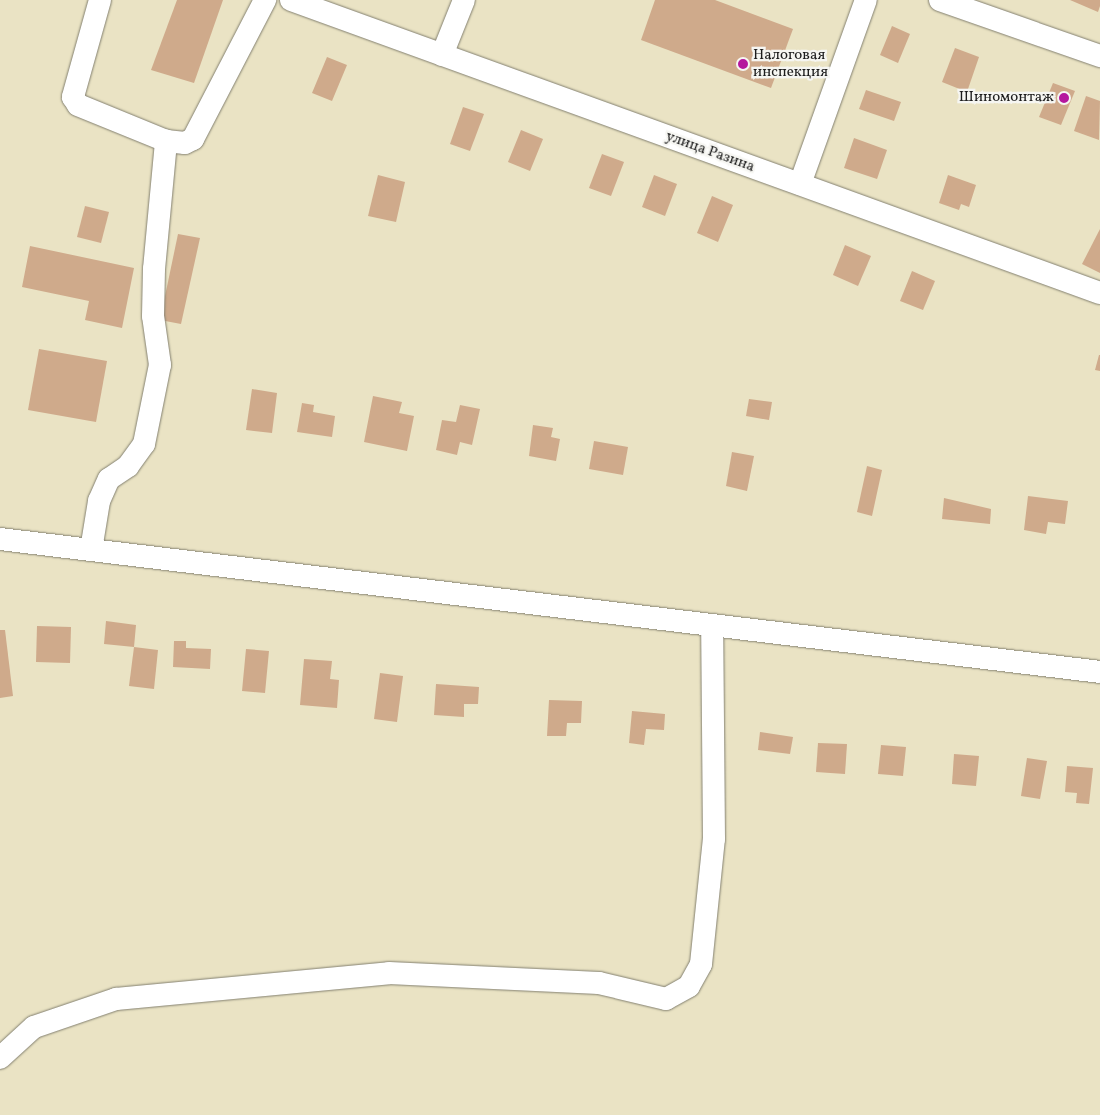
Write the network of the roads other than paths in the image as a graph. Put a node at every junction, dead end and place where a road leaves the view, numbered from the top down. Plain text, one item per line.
1 (100, 0) edge
2 (266, 0) edge
3 (291, 0) edge
4 (464, 0) edge
5 (866, 0) edge
6 (940, 0) edge
7 (442, 55) junction
8 (1100, 56) edge
9 (166, 141) junction
10 (800, 184) junction
11 (1100, 293) edge
12 (0, 539) edge
13 (92, 550) junction
14 (712, 627) junction
15 (1100, 672) edge
16 (0, 1058) edge

1 - 9 street
2 - 9 street
3 - 7 street, улица Разина
4 - 7 street
5 - 10 street
6 - 8 street
7 - 10 street, улица Разина
9 - 13 street
10 - 11 street, улица Разина
12 - 13 street
13 - 14 street
14 - 15 street
14 - 16 street

